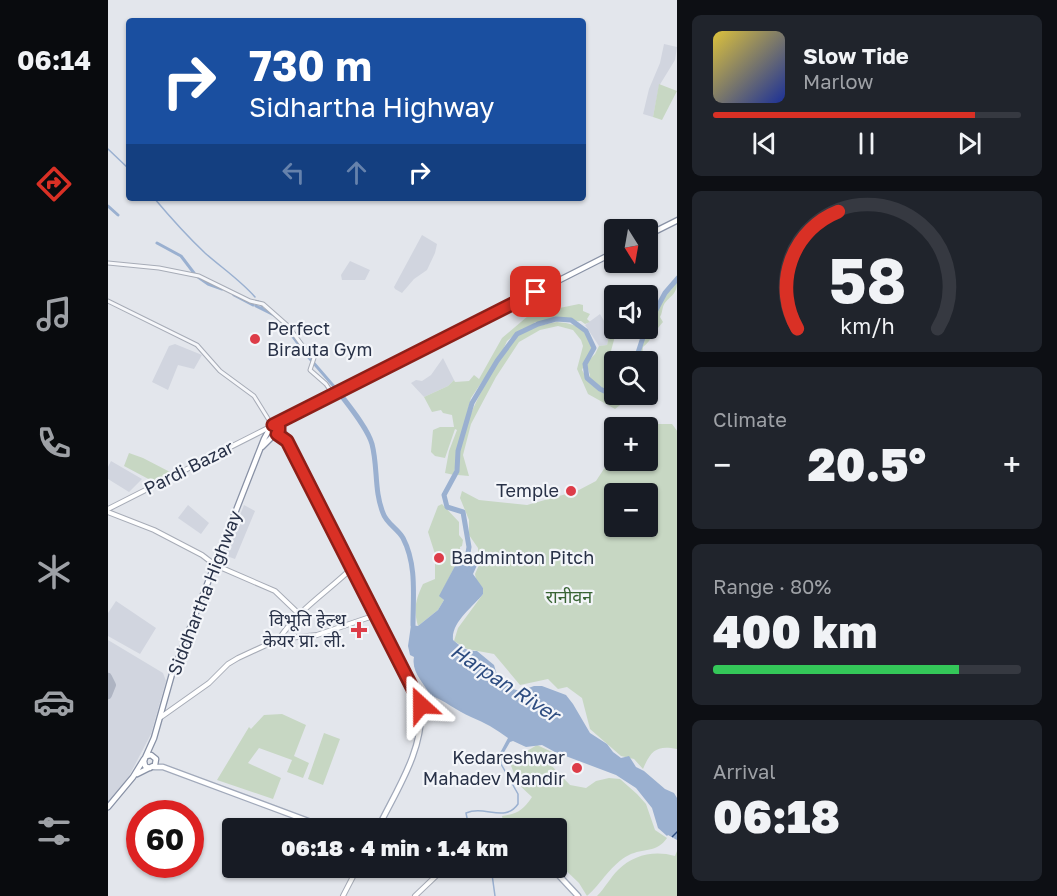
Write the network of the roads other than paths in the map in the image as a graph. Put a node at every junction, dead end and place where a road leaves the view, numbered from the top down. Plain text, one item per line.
1 (677, 220) edge
2 (658, 230) edge
3 (604, 258) edge
4 (108, 263) edge
5 (108, 301) edge
6 (335, 395) junction
7 (290, 417) junction
8 (272, 426) junction
9 (278, 432) junction
10 (260, 449) junction
11 (108, 510) edge
12 (215, 565) junction
13 (352, 568) junction
14 (299, 614) junction
15 (376, 615) junction
16 (279, 639) junction
17 (161, 717) junction
18 (154, 738) junction
19 (145, 758) junction
20 (156, 759) junction
21 (151, 767) junction
22 (163, 767) junction
23 (133, 777) junction
24 (108, 807) edge
25 (299, 818) edge
26 (383, 818) edge
27 (353, 878) edge
28 (430, 878) edge
29 (435, 878) edge
30 (561, 878) edge
31 (428, 885) junction
32 (344, 896) edge
33 (415, 896) edge
34 (578, 896) edge

1 - 2 main road
3 - 6 main road
4 - 6 street
5 - 8 street
6 - 7 main road
7 - 8 main road
7 - 9 main road
8 - 9 main road
8 - 9 main road
8 - 10 main road, Siddhartha Highway
8 - 11 main road, Pardi Bazar
9 - 10 main road
9 - 13 main road
10 - 12 main road, Siddhartha Highway
11 - 12 main road
12 - 14 main road
12 - 17 main road, Siddhartha Highway
13 - 14 main road
13 - 15 main road
14 - 16 main road
15 - 16 main road
15 - 26 main road
16 - 17 main road
17 - 18 main road, Siddhartha Highway
18 - 19 main road, Siddhartha Highway
18 - 20 main road
19 - 20 main road
19 - 21 main road
19 - 23 main road
20 - 21 main road
20 - 22 main road
21 - 22 main road
21 - 23 main road
22 - 25 main road
23 - 24 main road
27 - 32 main road
28 - 31 main road
29 - 31 main road
30 - 34 main road
31 - 33 main road

